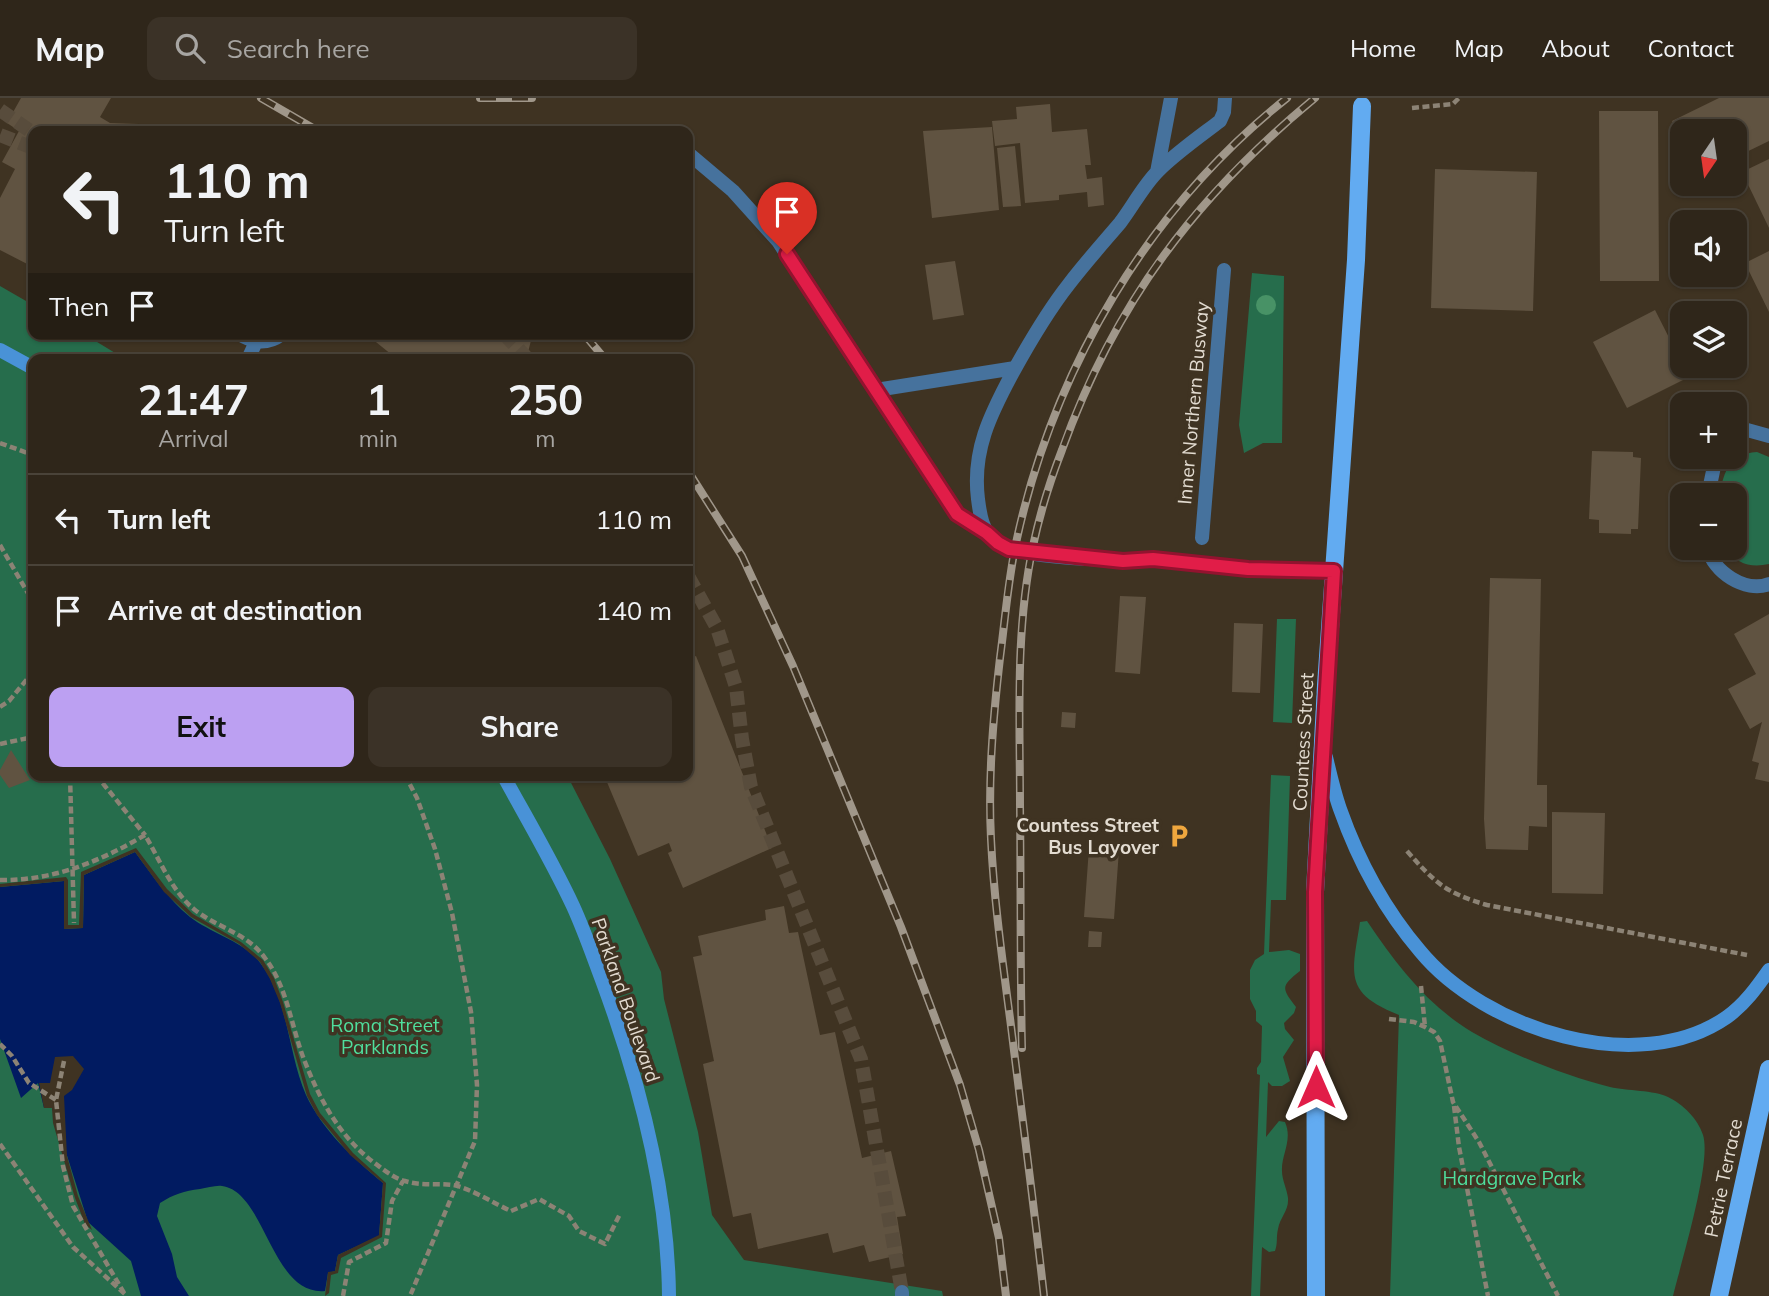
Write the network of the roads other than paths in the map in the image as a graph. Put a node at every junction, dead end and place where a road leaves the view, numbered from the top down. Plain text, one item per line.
1 (1171, 98) edge
2 (1225, 98) edge
3 (1362, 106) dead end
4 (693, 157) edge
5 (1157, 172) junction
6 (1224, 270) dead end
7 (252, 340) edge
8 (271, 340) edge
9 (256, 342) junction
10 (0, 350) edge
11 (250, 354) edge
12 (28, 365) edge
13 (1015, 368) junction
14 (876, 390) junction
15 (1747, 430) edge
16 (1769, 436) edge
17 (987, 533) junction
18 (1202, 538) dead end
19 (1712, 560) edge
20 (1334, 571) junction
21 (1769, 583) edge
22 (1324, 749) junction
23 (506, 781) edge
24 (1769, 970) edge
25 (1769, 1069) edge
26 (1762, 1138) edge
27 (669, 1296) edge
28 (1316, 1296) edge
29 (1719, 1296) edge

1 - 5 lane
2 - 5 lane
3 - 20 main road, Countess Street
4 - 14 lane
5 - 13 lane
6 - 18 lane, Inner Northern Busway
7 - 9 lane
8 - 9 lane
9 - 11 lane
10 - 12 main road
13 - 14 lane
13 - 17 lane
14 - 17 lane
15 - 16 lane
17 - 20 lane, bridge
19 - 21 lane
20 - 22 main road, Countess Street
22 - 24 main road
22 - 28 main road, Countess Street
23 - 27 main road, Parkland Boulevard
25 - 26 main road, Petrie Terrace
26 - 29 main road, Petrie Terrace

